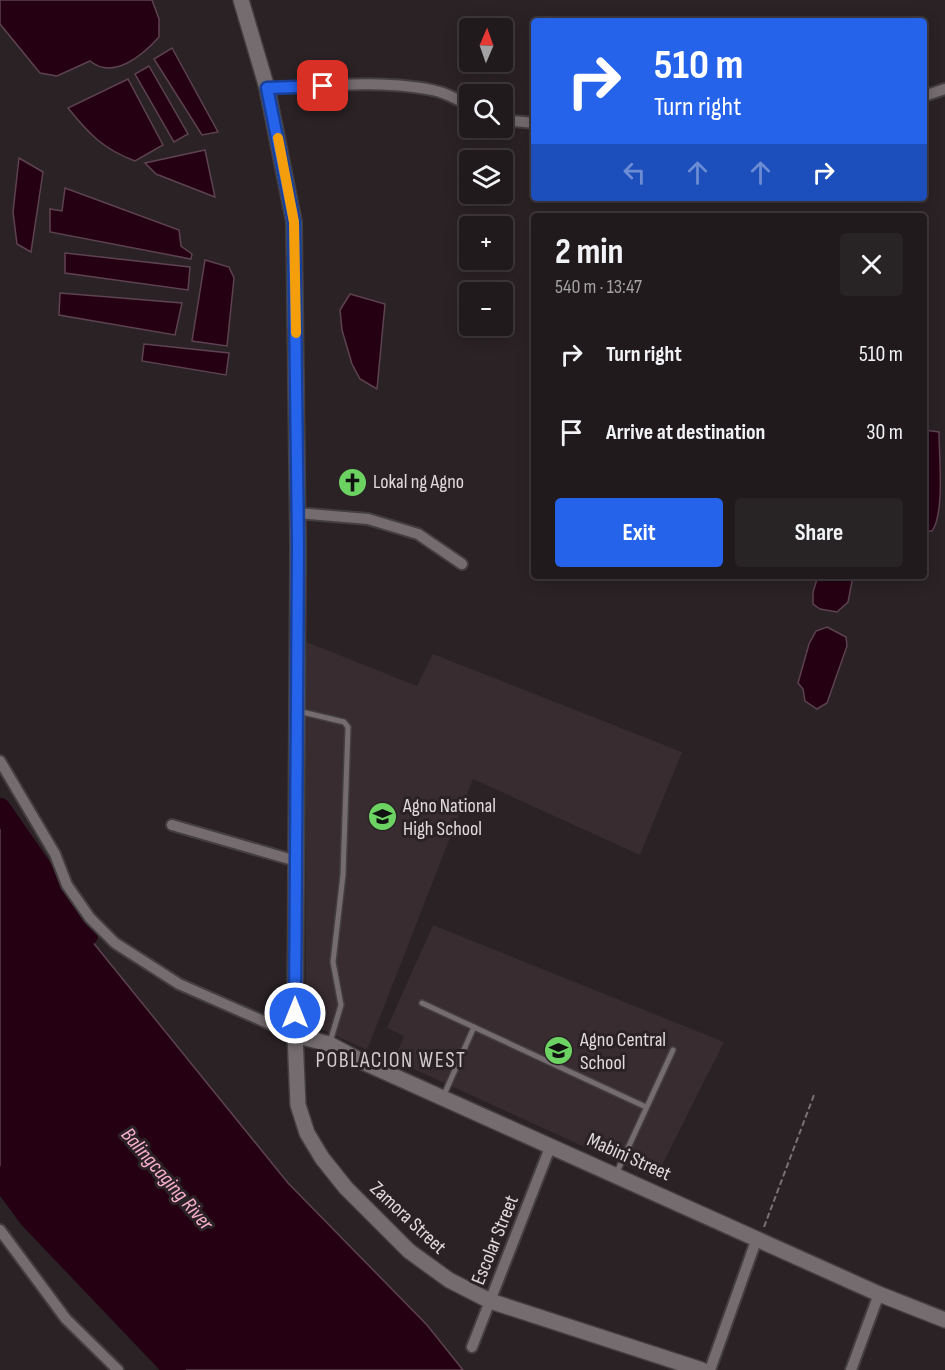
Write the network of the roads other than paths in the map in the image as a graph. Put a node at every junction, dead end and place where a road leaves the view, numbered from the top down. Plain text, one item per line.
1 (241, 0) edge
2 (267, 88) junction
3 (945, 88) edge
4 (927, 95) edge
5 (459, 100) edge
6 (513, 121) edge
7 (531, 123) edge
8 (297, 513) junction
9 (462, 564) dead end
10 (297, 711) junction
11 (0, 761) edge
12 (172, 825) dead end
13 (296, 861) junction
14 (422, 1003) dead end
15 (474, 1027) junction
16 (295, 1035) junction
17 (329, 1044) junction
18 (673, 1050) dead end
19 (442, 1098) junction
20 (646, 1107) junction
21 (551, 1145) junction
22 (616, 1174) junction
23 (0, 1230) edge
24 (758, 1238) junction
25 (879, 1294) junction
26 (490, 1301) junction
27 (945, 1320) edge
28 (472, 1347) dead end
29 (118, 1370) edge
30 (702, 1370) edge
31 (710, 1370) edge
32 (851, 1370) edge

1 - 2 street, Zamora Street
2 - 5 street
2 - 8 street, Zamora Street
3 - 4 street
6 - 7 street
8 - 9 street
8 - 10 street, Zamora Street
10 - 13 street, Zamora Street
10 - 17 lane
11 - 16 street
12 - 13 street
13 - 16 street, Zamora Street
14 - 15 lane
15 - 19 lane
15 - 20 lane
16 - 17 street, Mabini Street
16 - 26 street, Zamora Street
17 - 19 street, Mabini Street
18 - 20 lane
19 - 21 street, Mabini Street
20 - 22 lane
21 - 22 street, Mabini Street
21 - 26 street, Escolar Street
22 - 24 street, Mabini Street
23 - 29 street
24 - 25 street, Mabini Street
24 - 31 street
25 - 27 street, Mabini Street
25 - 32 street
26 - 28 street, Escolar Street
26 - 30 street, Zamora Street

